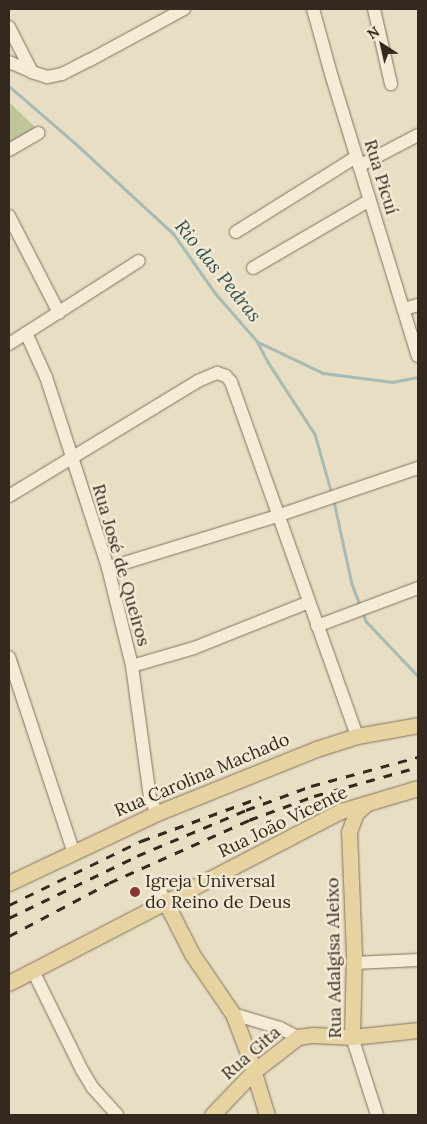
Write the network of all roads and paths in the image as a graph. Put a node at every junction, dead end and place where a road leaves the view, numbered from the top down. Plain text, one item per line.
1 (184, 9) edge
2 (313, 9) edge
3 (374, 9) edge
4 (9, 27) edge
5 (9, 62) edge
6 (32, 72) junction
7 (391, 84) dead end
8 (38, 133) dead end
9 (418, 136) edge
10 (9, 150) edge
11 (358, 161) junction
12 (370, 200) junction
13 (9, 216) edge
14 (236, 232) dead end
15 (139, 262) dead end
16 (253, 268) dead end
17 (418, 305) edge
18 (404, 308) junction
19 (59, 313) junction
20 (26, 333) junction
21 (9, 344) edge
22 (418, 356) edge
23 (72, 458) junction
24 (418, 468) edge
25 (9, 496) edge
26 (277, 516) junction
27 (108, 568) junction
28 (418, 588) edge
29 (309, 602) junction
30 (317, 626) junction
31 (9, 658) edge
32 (132, 666) junction
33 (418, 724) edge
34 (357, 736) junction
35 (418, 788) edge
36 (367, 804) junction
37 (157, 813) junction
38 (329, 817) junction
39 (349, 832) junction
40 (73, 851) junction
41 (9, 883) edge
42 (157, 884) dead end
43 (165, 901) junction
44 (418, 960) edge
45 (354, 962) junction
46 (33, 971) junction
47 (9, 983) edge
48 (233, 1014) junction
49 (418, 1030) edge
50 (352, 1037) junction
51 (298, 1038) junction
52 (254, 1071) junction
53 (117, 1115) edge
54 (212, 1115) edge
55 (267, 1115) edge
56 (377, 1115) edge

1 - 6 street
2 - 11 street, Rua Picuí
3 - 7 street
4 - 6 street
5 - 6 street
8 - 10 street
9 - 11 street
11 - 12 street, Rua Picuí
11 - 14 street
12 - 16 street
12 - 18 street, Rua Picuí
13 - 19 street
15 - 19 street
17 - 18 street
18 - 22 street, Rua Picuí
19 - 20 street
20 - 21 street
20 - 23 street, Rua José de Queiros
23 - 25 street
23 - 26 street
23 - 27 street, Rua José de Queiros
24 - 26 street
26 - 27 street
26 - 29 street
27 - 32 street, Rua José de Queiros
28 - 30 street
29 - 30 street
29 - 32 street
30 - 34 street
31 - 40 street
32 - 37 street, Rua José de Queiros
33 - 34 main road, Rua Carolina Machado
34 - 37 main road, Rua Carolina Machado
35 - 36 main road, Rua João Vicente
36 - 38 main road, Rua João Vicente
36 - 39 main road, Rua Adalgisa Aleixo
37 - 40 main road, Rua Carolina Machado
38 - 39 main road
38 - 43 main road, Rua João Vicente
39 - 45 main road, Rua Adalgisa Aleixo
40 - 41 main road, Rua Carolina Machado
42 - 43 street
43 - 46 main road, Rua João Vicente
43 - 48 main road
44 - 45 street
45 - 50 main road, Rua Adalgisa Aleixo
46 - 47 main road, Rua João Vicente
46 - 53 street
48 - 51 street
48 - 52 main road
49 - 50 main road, Rua Gita
50 - 51 main road, Rua Gita
50 - 56 street, Rua Adalgisa Aleixo
51 - 52 main road, Rua Gita
52 - 54 main road, Rua Gita
52 - 55 main road

